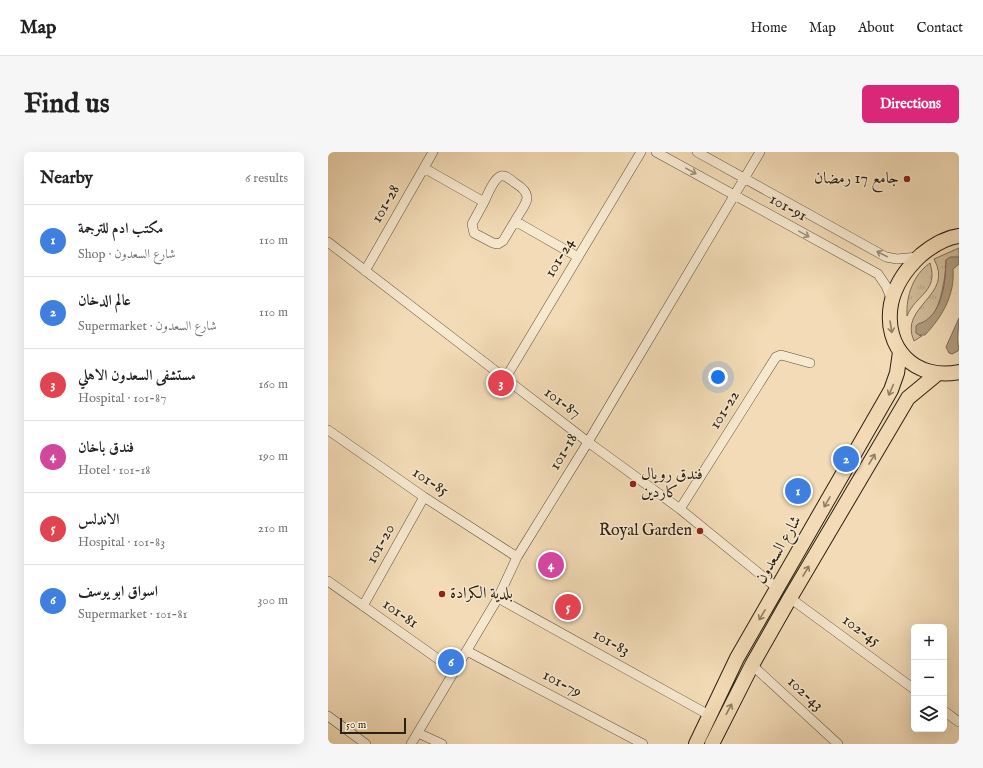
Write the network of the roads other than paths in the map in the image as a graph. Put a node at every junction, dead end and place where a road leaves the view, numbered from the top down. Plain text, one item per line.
1 (433, 152) edge
2 (641, 152) edge
3 (656, 152) edge
4 (697, 152) edge
5 (760, 152) edge
6 (424, 168) junction
7 (745, 178) junction
8 (735, 195) junction
9 (484, 202) junction
10 (516, 221) junction
11 (958, 235) edge
12 (328, 242) edge
13 (920, 256) junction
14 (578, 257) junction
15 (365, 271) junction
16 (892, 301) junction
17 (900, 352) junction
18 (810, 363) dead end
19 (959, 372) edge
20 (937, 374) junction
21 (505, 379) junction
22 (328, 430) edge
23 (588, 442) junction
24 (424, 497) junction
25 (680, 509) junction
26 (517, 557) junction
27 (328, 581) edge
28 (777, 588) junction
29 (498, 598) junction
30 (790, 598) junction
31 (363, 606) junction
32 (467, 651) junction
33 (752, 665) junction
34 (455, 671) junction
35 (911, 687) edge
36 (947, 713) edge
37 (709, 715) junction
38 (328, 716) edge
39 (959, 722) edge
40 (418, 733) junction
41 (366, 744) edge
42 (412, 744) edge
43 (442, 744) edge
44 (643, 744) edge
45 (696, 744) edge
46 (712, 744) edge
47 (838, 744) edge

1 - 6 street, 101-28
2 - 14 street, 101-24
3 -> 8 street, 101-91
4 - 7 street, 101-91
5 - 7 street, 101-18
6 - 9 street
6 - 15 street, 101-28
7 - 8 street, 101-18
13 -> 7 street, 101-91
8 -> 16 street, 101-91
8 - 23 street, 101-18
9 - 10 street
9 - 10 street
10 - 14 street
11 - 13 main road
12 - 15 street, 101-87
13 - 16 main road
14 - 21 street, 101-24
15 - 21 street, 101-87
16 -> 17 main road
17 - 20 main road
17 -> 28 main road, شارع السعدون
18 - 25 street, 101-22
19 - 20 main road
30 -> 20 main road
21 - 23 street, 101-87
22 - 24 street, 101-85
23 - 25 street, 101-87
23 - 26 street, 101-18
24 - 26 street, 101-85
24 - 31 street, 101-20
25 - 28 street, 101-87
26 - 29 street, 101-18
27 - 31 street, 101-81
28 -> 37 main road, شارع السعدون
29 - 32 street, 101-18
29 - 37 street, 101-83
30 - 33 main road
30 - 35 street, 102-45
31 - 34 street, 101-81
32 - 34 street, 101-18
32 - 44 street, 101-79
46 -> 33 main road
33 - 47 street, 102-43
34 - 40 street, 101-18
36 - 39 street
37 - 45 main road, شارع السعدون
38 - 41 street
40 - 42 street, 101-18
40 - 43 street

